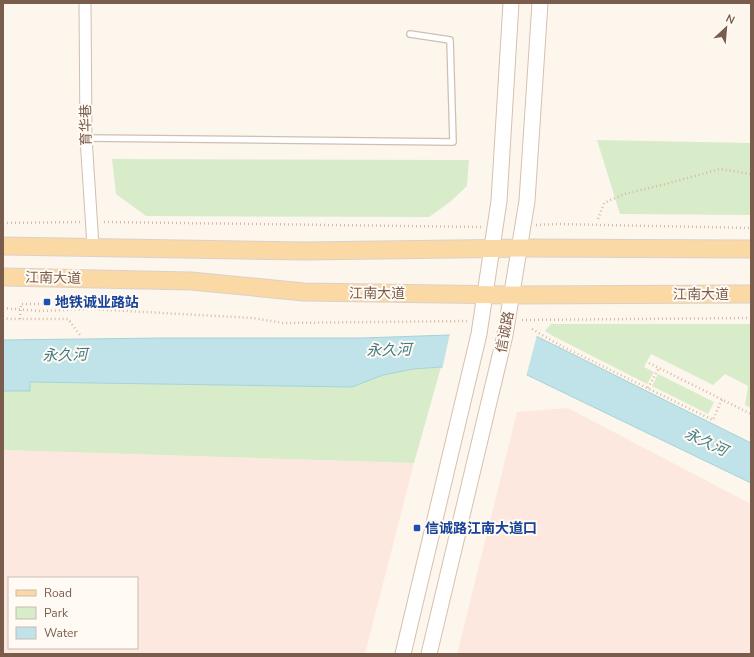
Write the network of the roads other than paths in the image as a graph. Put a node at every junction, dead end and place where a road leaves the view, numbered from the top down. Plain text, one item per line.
1 (85, 3) edge
2 (511, 3) edge
3 (540, 3) edge
4 (410, 34) dead end
5 (86, 138) junction
6 (3, 246) edge
7 (92, 246) junction
8 (492, 248) junction
9 (520, 248) junction
10 (751, 250) edge
11 (3, 277) edge
12 (485, 294) junction
13 (751, 294) edge
14 (512, 295) junction
15 (403, 654) edge
16 (429, 654) edge

1 - 5 street, 育华巷
2 - 8 main road, 信诚路
3 - 9 main road, 信诚路
4 - 5 lane
5 - 7 street, 育华巷
6 - 7 main road
7 - 8 main road
8 - 9 main road
8 - 12 main road, 信诚路
9 - 10 main road
9 - 14 main road, 信诚路
11 - 12 main road, 江南大道
12 - 14 main road, 江南大道
12 - 15 main road, 信诚路
13 - 14 main road, 江南大道
14 - 16 main road, 信诚路

